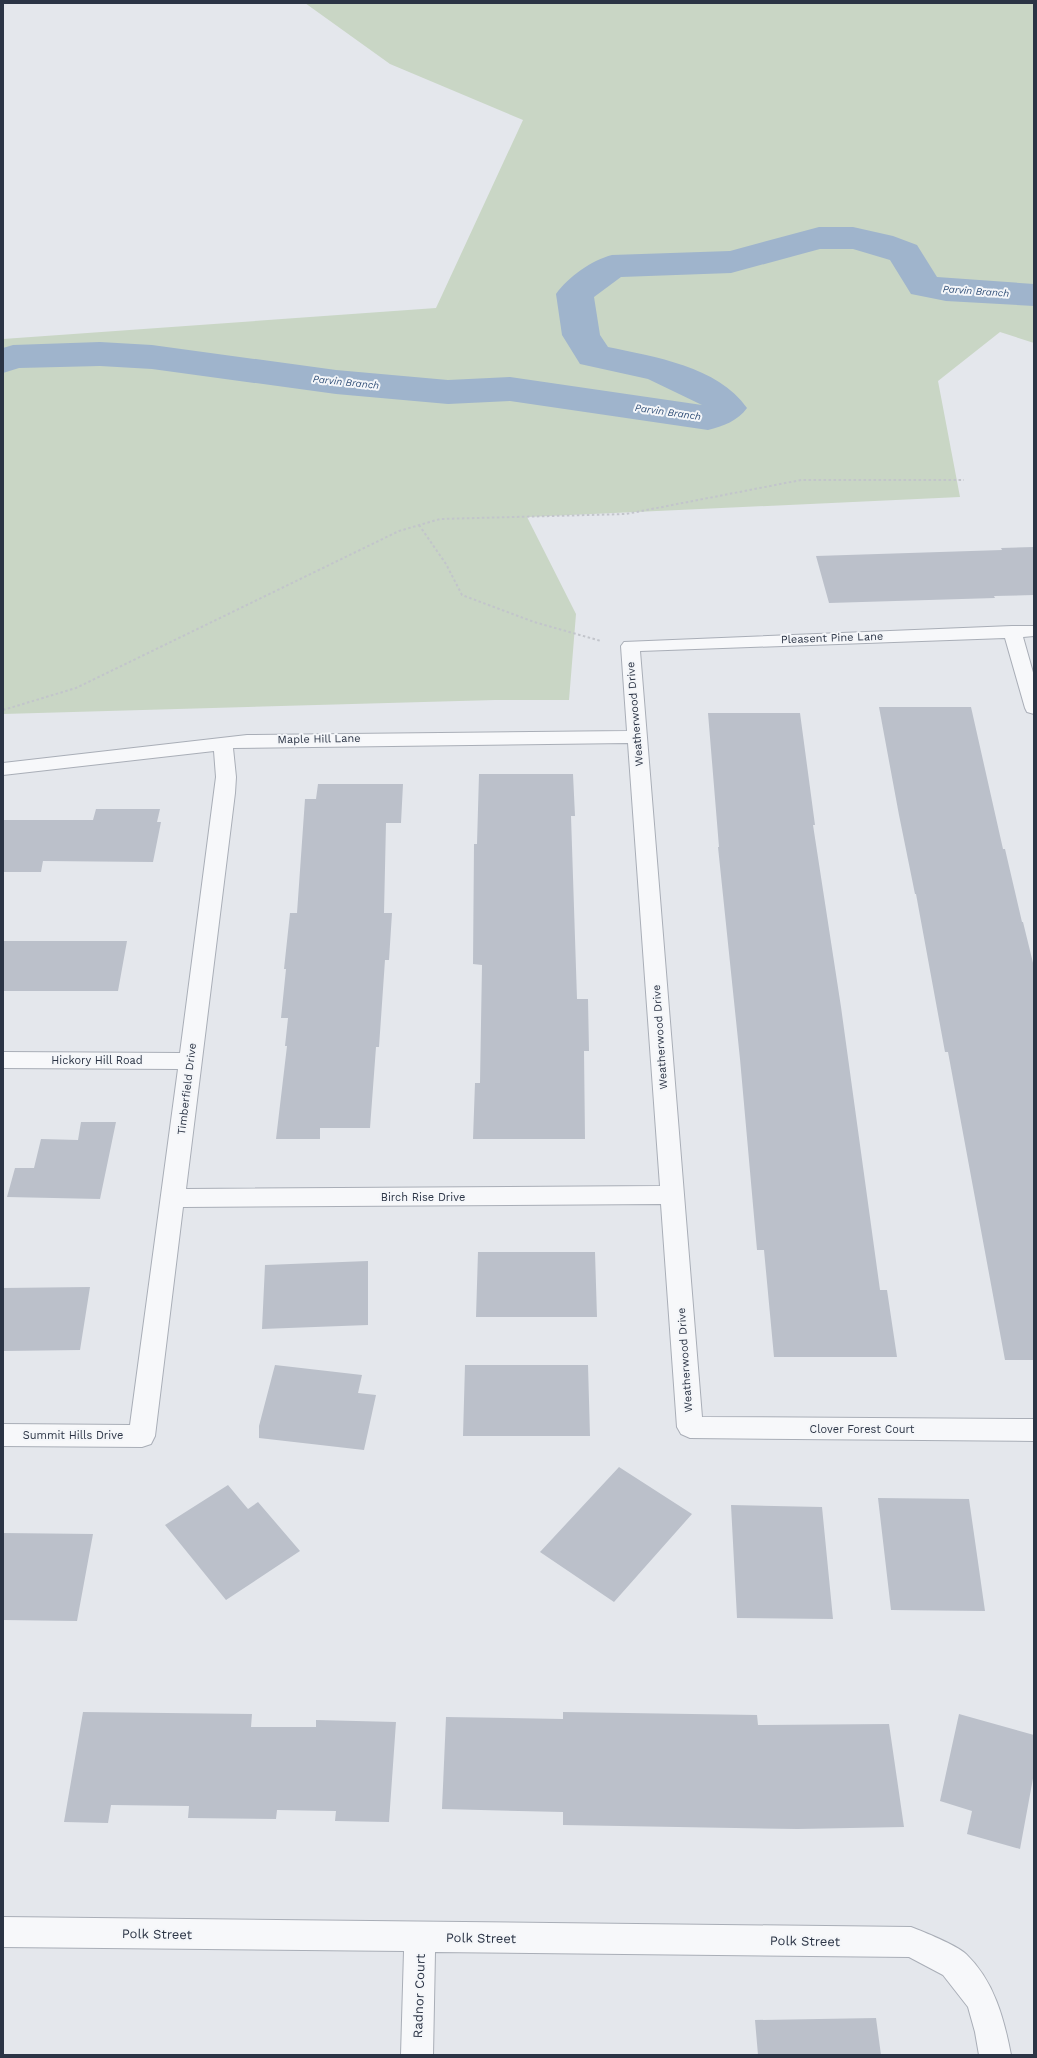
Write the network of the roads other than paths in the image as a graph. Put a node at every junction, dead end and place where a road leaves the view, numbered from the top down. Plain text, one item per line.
1 (1034, 630) edge
2 (1012, 631) junction
3 (630, 646) joint
4 (1034, 708) edge
5 (637, 737) junction
6 (224, 742) junction
7 (3, 769) edge
8 (3, 1060) edge
9 (191, 1061) junction
10 (672, 1195) junction
11 (173, 1198) junction
12 (690, 1427) joint
13 (1034, 1430) edge
14 (3, 1435) edge
15 (142, 1436) joint
16 (3, 1932) edge
17 (420, 1937) junction
18 (417, 2055) edge
19 (994, 2055) edge

1 - 2 street, Pleasent Pine Lane
2 - 3 street, Pleasent Pine Lane
2 - 4 street
3 - 5 street, Weatherwood Drive
5 - 6 street, Maple Hill Lane
5 - 10 street, Weatherwood Drive
6 - 7 street, Maple Hill Lane
6 - 9 street, Timberfield Drive
8 - 9 street, Hickory Hill Road
9 - 11 street, Timberfield Drive
10 - 11 street, Birch Rise Drive
10 - 12 street, Weatherwood Drive
11 - 15 street, Timberfield Drive
12 - 13 street, Clover Forest Court
14 - 15 street, Summit Hills Drive
16 - 17 street, Polk Street
17 - 18 street, Radnor Court
17 - 19 street, Polk Street

